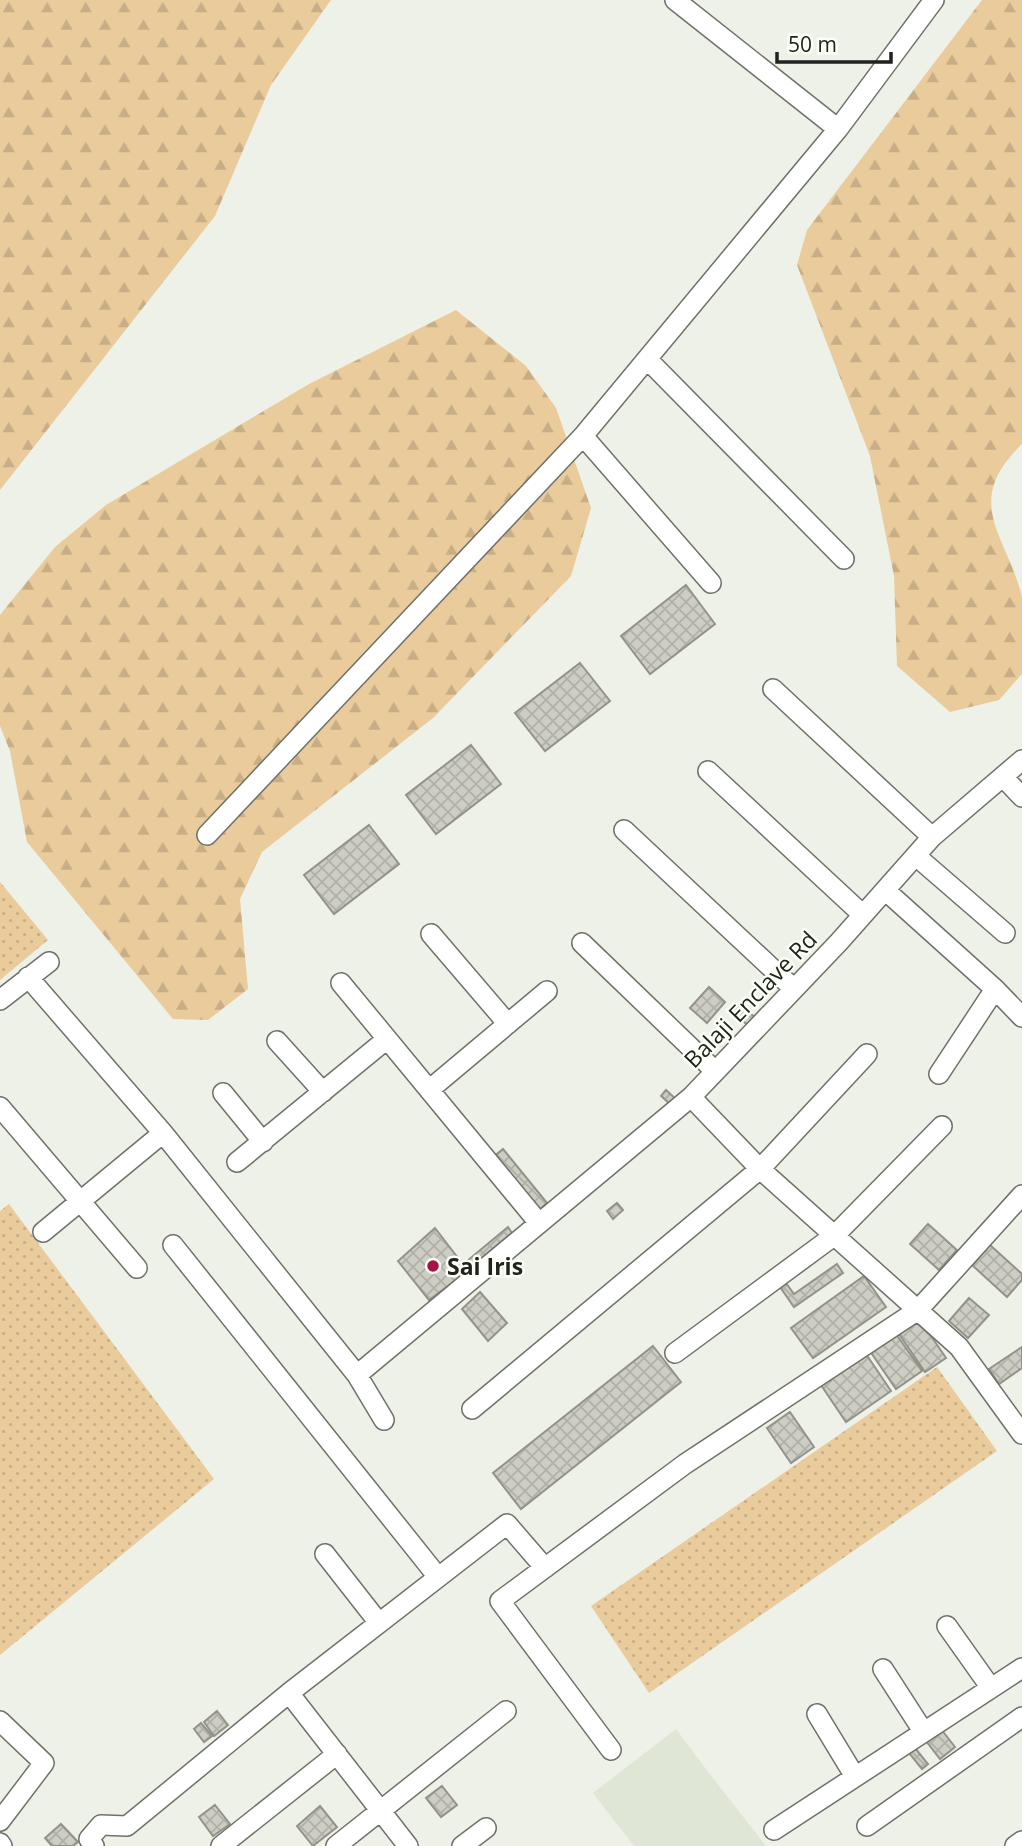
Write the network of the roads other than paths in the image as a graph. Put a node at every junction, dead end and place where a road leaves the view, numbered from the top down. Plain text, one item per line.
1 (675, 0) edge
2 (934, 0) edge
3 (838, 129) junction
4 (647, 359) junction
5 (583, 436) junction
6 (844, 559) dead end
7 (711, 583) dead end
8 (773, 689) dead end
9 (1022, 760) edge
10 (708, 771) dead end
11 (1003, 777) junction
12 (1022, 797) edge
13 (624, 830) dead end
14 (207, 835) dead end
15 (932, 837) junction
16 (916, 856) junction
17 (885, 890) junction
18 (863, 915) junction
19 (1005, 933) dead end
20 (431, 934) dead end
21 (582, 943) dead end
22 (49, 962) dead end
23 (28, 977) junction
24 (341, 984) dead end
25 (794, 989) junction
26 (995, 989) junction
27 (547, 991) dead end
28 (0, 1000) edge
29 (1022, 1017) edge
30 (508, 1024) junction
31 (387, 1039) junction
32 (276, 1041) dead end
33 (867, 1054) dead end
34 (715, 1071) junction
35 (939, 1074) dead end
36 (429, 1090) junction
37 (323, 1092) junction
38 (223, 1093) dead end
39 (691, 1097) junction
40 (0, 1107) edge
41 (942, 1126) dead end
42 (163, 1133) junction
43 (262, 1142) junction
44 (237, 1162) dead end
45 (760, 1169) junction
46 (1022, 1195) edge
47 (80, 1199) junction
48 (539, 1223) junction
49 (43, 1232) dead end
50 (835, 1235) junction
51 (173, 1245) dead end
52 (137, 1268) dead end
53 (918, 1311) junction
54 (675, 1353) dead end
55 (357, 1375) junction
56 (472, 1409) dead end
57 (384, 1420) dead end
58 (1022, 1434) edge
59 (325, 1554) dead end
60 (545, 1568) junction
61 (438, 1577) junction
62 (379, 1623) junction
63 (947, 1626) dead end
64 (1022, 1668) edge
65 (883, 1669) dead end
66 (990, 1688) junction
67 (289, 1693) junction
68 (506, 1711) dead end
69 (817, 1714) dead end
70 (1022, 1717) edge
71 (0, 1721) edge
72 (923, 1731) junction
73 (611, 1750) dead end
74 (337, 1754) junction
75 (854, 1775) junction
76 (380, 1811) junction
77 (0, 1821) edge
78 (867, 1826) dead end
79 (486, 1828) dead end
80 (774, 1830) dead end
81 (1022, 1841) edge
82 (94, 1846) edge
83 (221, 1846) edge
84 (336, 1846) edge
85 (408, 1846) edge
86 (462, 1846) edge
87 (1015, 1846) edge

1 - 3 street
2 - 3 street
3 - 4 street
4 - 5 street
4 - 6 street
5 - 7 street
5 - 14 street
8 - 15 street
9 - 11 street, Balaji Enclave Rd
10 - 18 street
11 - 12 street
11 - 15 street, Balaji Enclave Rd
13 - 25 street
15 - 16 street, Balaji Enclave Rd
16 - 17 street, Balaji Enclave Rd
16 - 19 street
17 - 18 street, Balaji Enclave Rd
17 - 26 street
18 - 25 street, Balaji Enclave Rd
20 - 30 street
21 - 34 street
22 - 23 street
23 - 28 street
23 - 42 street
24 - 31 street
25 - 34 street, Balaji Enclave Rd
26 - 29 street
26 - 35 street
27 - 30 street
30 - 36 street
31 - 36 street
31 - 37 street
32 - 37 street
33 - 45 street
34 - 39 street, Balaji Enclave Rd
36 - 48 street
37 - 43 street
38 - 43 street
39 - 45 street, Balaji Enclave Rd
39 - 48 street
40 - 47 street
41 - 50 street
42 - 47 street
42 - 55 street
43 - 44 street
45 - 50 street, Balaji Enclave Rd
45 - 56 street
46 - 53 street
47 - 49 street
47 - 52 street
48 - 55 street
50 - 53 street, Balaji Enclave Rd
50 - 54 street
51 - 61 street
53 - 58 street, Balaji Enclave Rd
53 - 60 street
55 - 57 street
59 - 62 street
60 - 61 street
60 - 73 street
61 - 62 street
62 - 67 street
63 - 66 street
64 - 66 street
65 - 72 street
66 - 72 street
67 - 74 street
67 - 82 street
68 - 76 street
69 - 75 street
70 - 78 street
71 - 77 street
72 - 75 street
74 - 76 street
74 - 83 street
75 - 80 street
76 - 84 street
76 - 85 street
79 - 86 street
81 - 87 street

